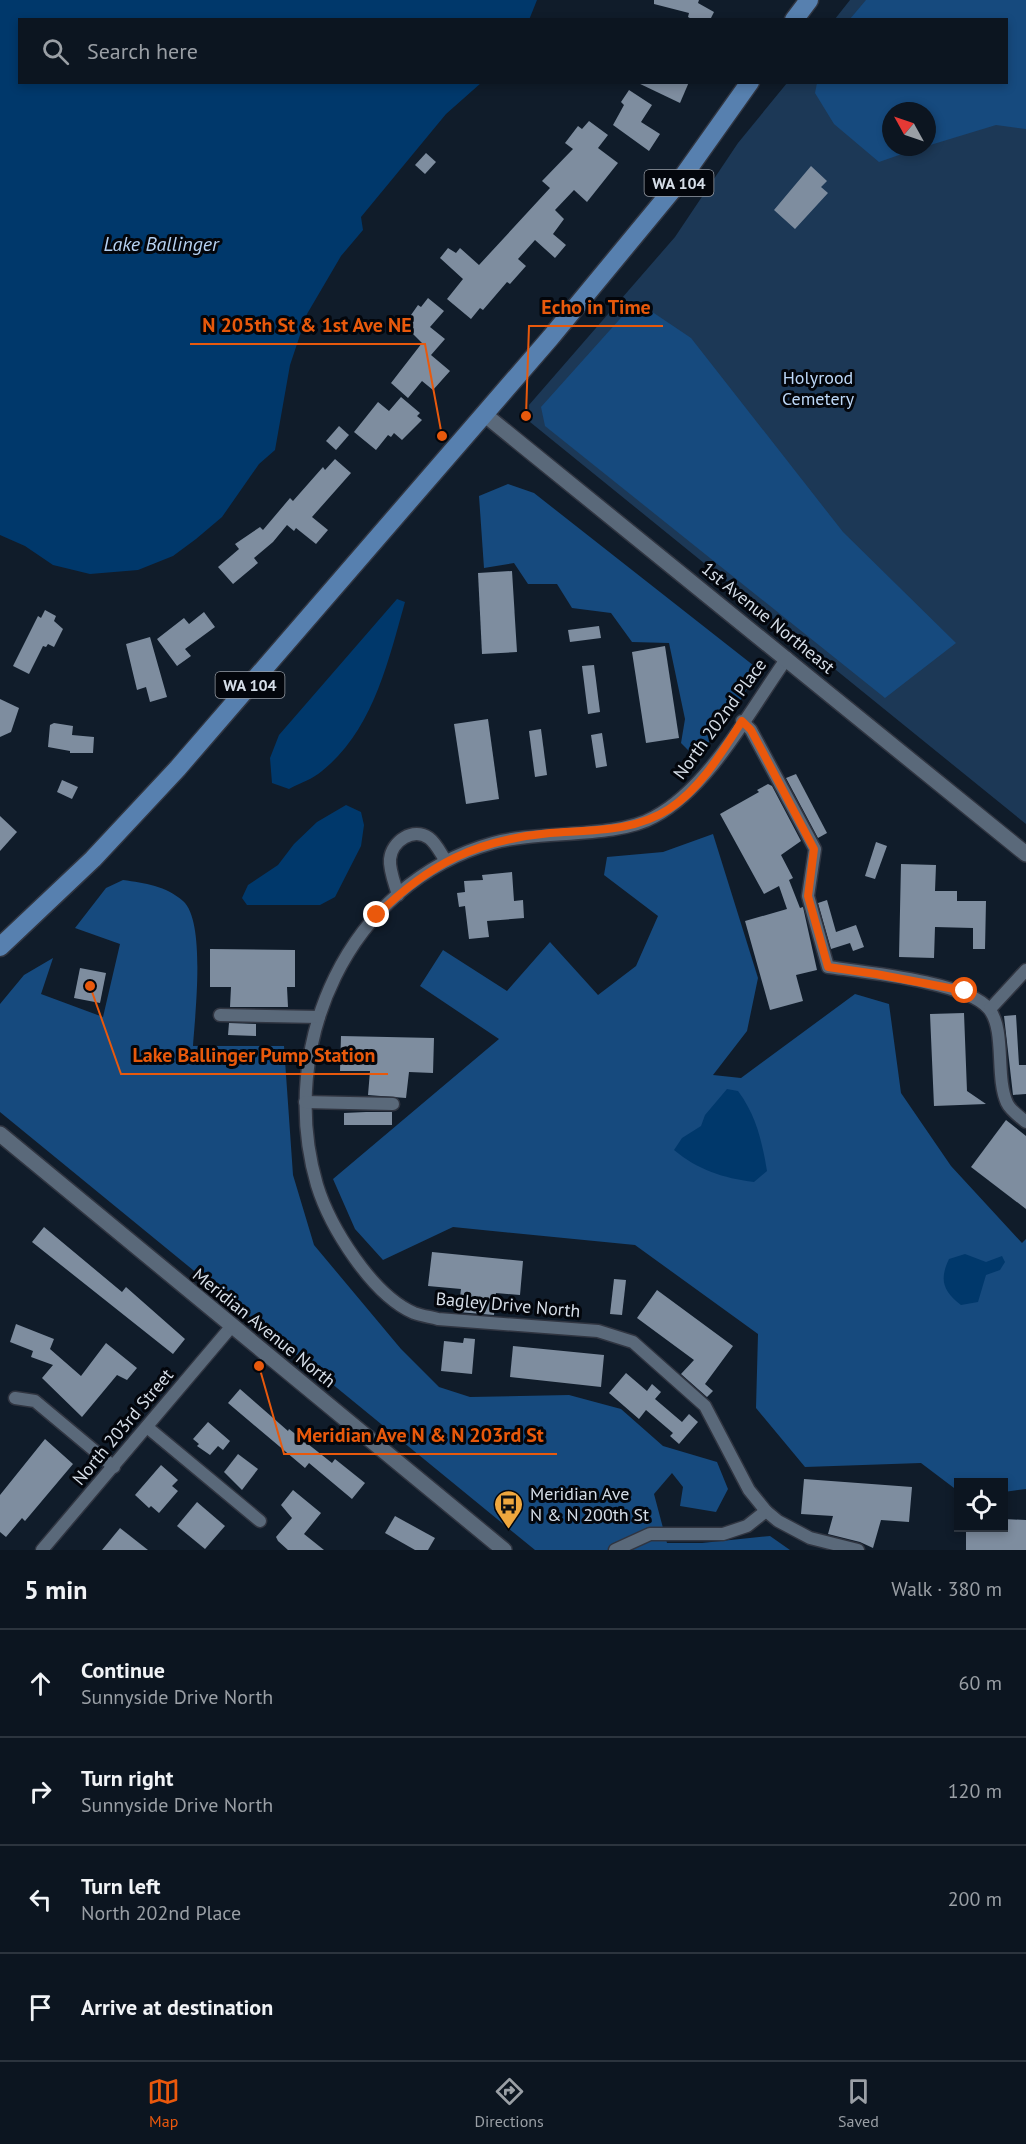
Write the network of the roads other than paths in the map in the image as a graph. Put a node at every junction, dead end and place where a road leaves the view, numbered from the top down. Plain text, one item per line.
1 (810, 0) edge
2 (796, 18) edge
3 (749, 84) edge
4 (484, 414) junction
5 (786, 658) junction
6 (742, 721) junction
7 (1026, 854) edge
8 (446, 861) junction
9 (398, 896) junction
10 (361, 935) joint
11 (0, 946) edge
12 (1026, 970) edge
13 (990, 1009) junction
14 (220, 1015) dead end
15 (319, 1017) junction
16 (305, 1102) junction
17 (393, 1104) dead end
18 (1026, 1122) edge
19 (0, 1134) edge
20 (231, 1327) junction
21 (15, 1398) dead end
22 (147, 1427) junction
23 (114, 1467) junction
24 (766, 1511) junction
25 (260, 1521) dead end
26 (42, 1550) edge
27 (504, 1550) edge
28 (615, 1550) edge
29 (858, 1550) edge

1 - 2 main road
3 - 4 main road, WA 104
4 - 5 street, 1st Avenue Northeast
4 - 11 main road, WA 104
5 - 6 street, North 202nd Place
5 - 7 street, 1st Avenue Northeast
6 - 8 street, North 202nd Place
6 - 13 street
8 - 9 street, North 202nd Place
8 - 9 street
9 - 10 street, North 202nd Place
10 - 15 street, Bagley Drive North
12 - 13 street
13 - 18 street
14 - 15 street
15 - 16 street, Bagley Drive North
16 - 17 street
16 - 24 street, Bagley Drive North
19 - 20 street, Meridian Avenue North
20 - 22 street, North 203rd Street
20 - 27 street, Meridian Avenue North
21 - 23 street
22 - 23 street, North 203rd Street
22 - 25 street
23 - 26 street, North 203rd Street
24 - 28 street
24 - 29 street, Bagley Drive North

